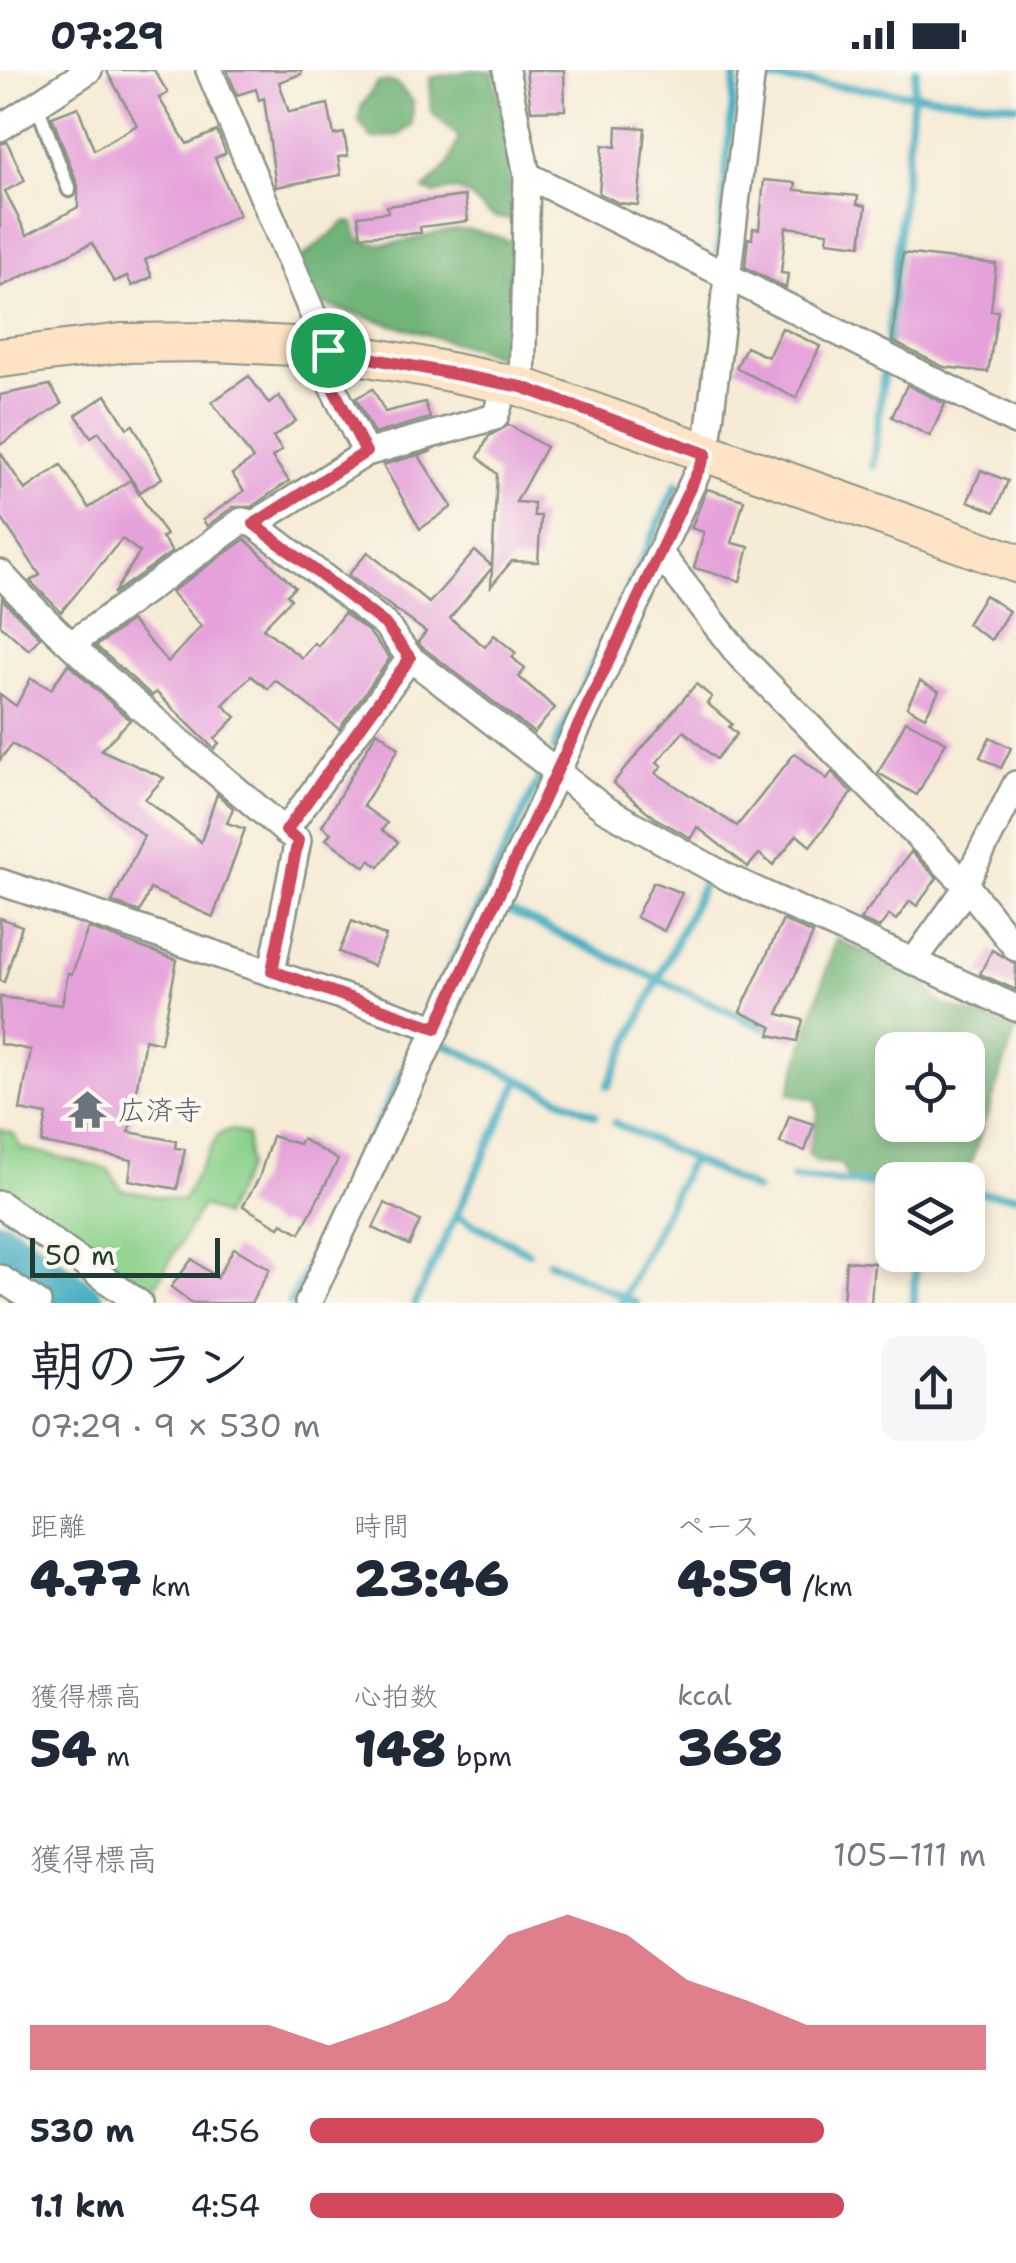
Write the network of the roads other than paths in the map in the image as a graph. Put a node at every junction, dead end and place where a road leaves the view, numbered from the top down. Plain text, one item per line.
1 (89, 70) edge
2 (210, 70) edge
3 (506, 70) edge
4 (752, 70) edge
5 (37, 106) junction
6 (0, 128) edge
7 (527, 175) junction
8 (69, 190) dead end
9 (730, 280) junction
10 (320, 348) junction
11 (0, 358) edge
12 (514, 386) junction
13 (1016, 422) edge
14 (366, 452) junction
15 (706, 454) junction
16 (254, 524) junction
17 (660, 555) junction
18 (1016, 563) edge
19 (0, 573) edge
20 (73, 643) junction
21 (410, 658) junction
22 (558, 771) junction
23 (1016, 784) edge
24 (286, 831) junction
25 (0, 882) edge
26 (966, 886) junction
27 (1016, 948) edge
28 (914, 961) junction
29 (272, 971) junction
30 (1016, 1008) edge
31 (436, 1028) junction
32 (0, 1204) edge
33 (3, 1284) edge
34 (38, 1303) edge
35 (139, 1303) edge
36 (308, 1303) edge

1 - 5 street
2 - 10 street
3 - 7 street
4 - 9 street
5 - 6 street
5 - 8 lane
7 - 9 street
7 - 12 street
9 - 13 street
9 - 15 street
10 - 11 main road
10 - 12 main road
10 - 14 street
12 - 14 street
12 - 15 main road
14 - 16 street
15 - 17 street
15 - 18 main road
16 - 20 street
16 - 21 street
17 - 22 street
17 - 26 street
19 - 20 street
20 - 24 street
21 - 22 street
21 - 24 street
22 - 28 street
22 - 31 street
23 - 26 street
24 - 29 street
25 - 29 street
26 - 27 street
26 - 28 street
28 - 30 street
29 - 31 street
31 - 36 street
32 - 35 street
33 - 34 street

